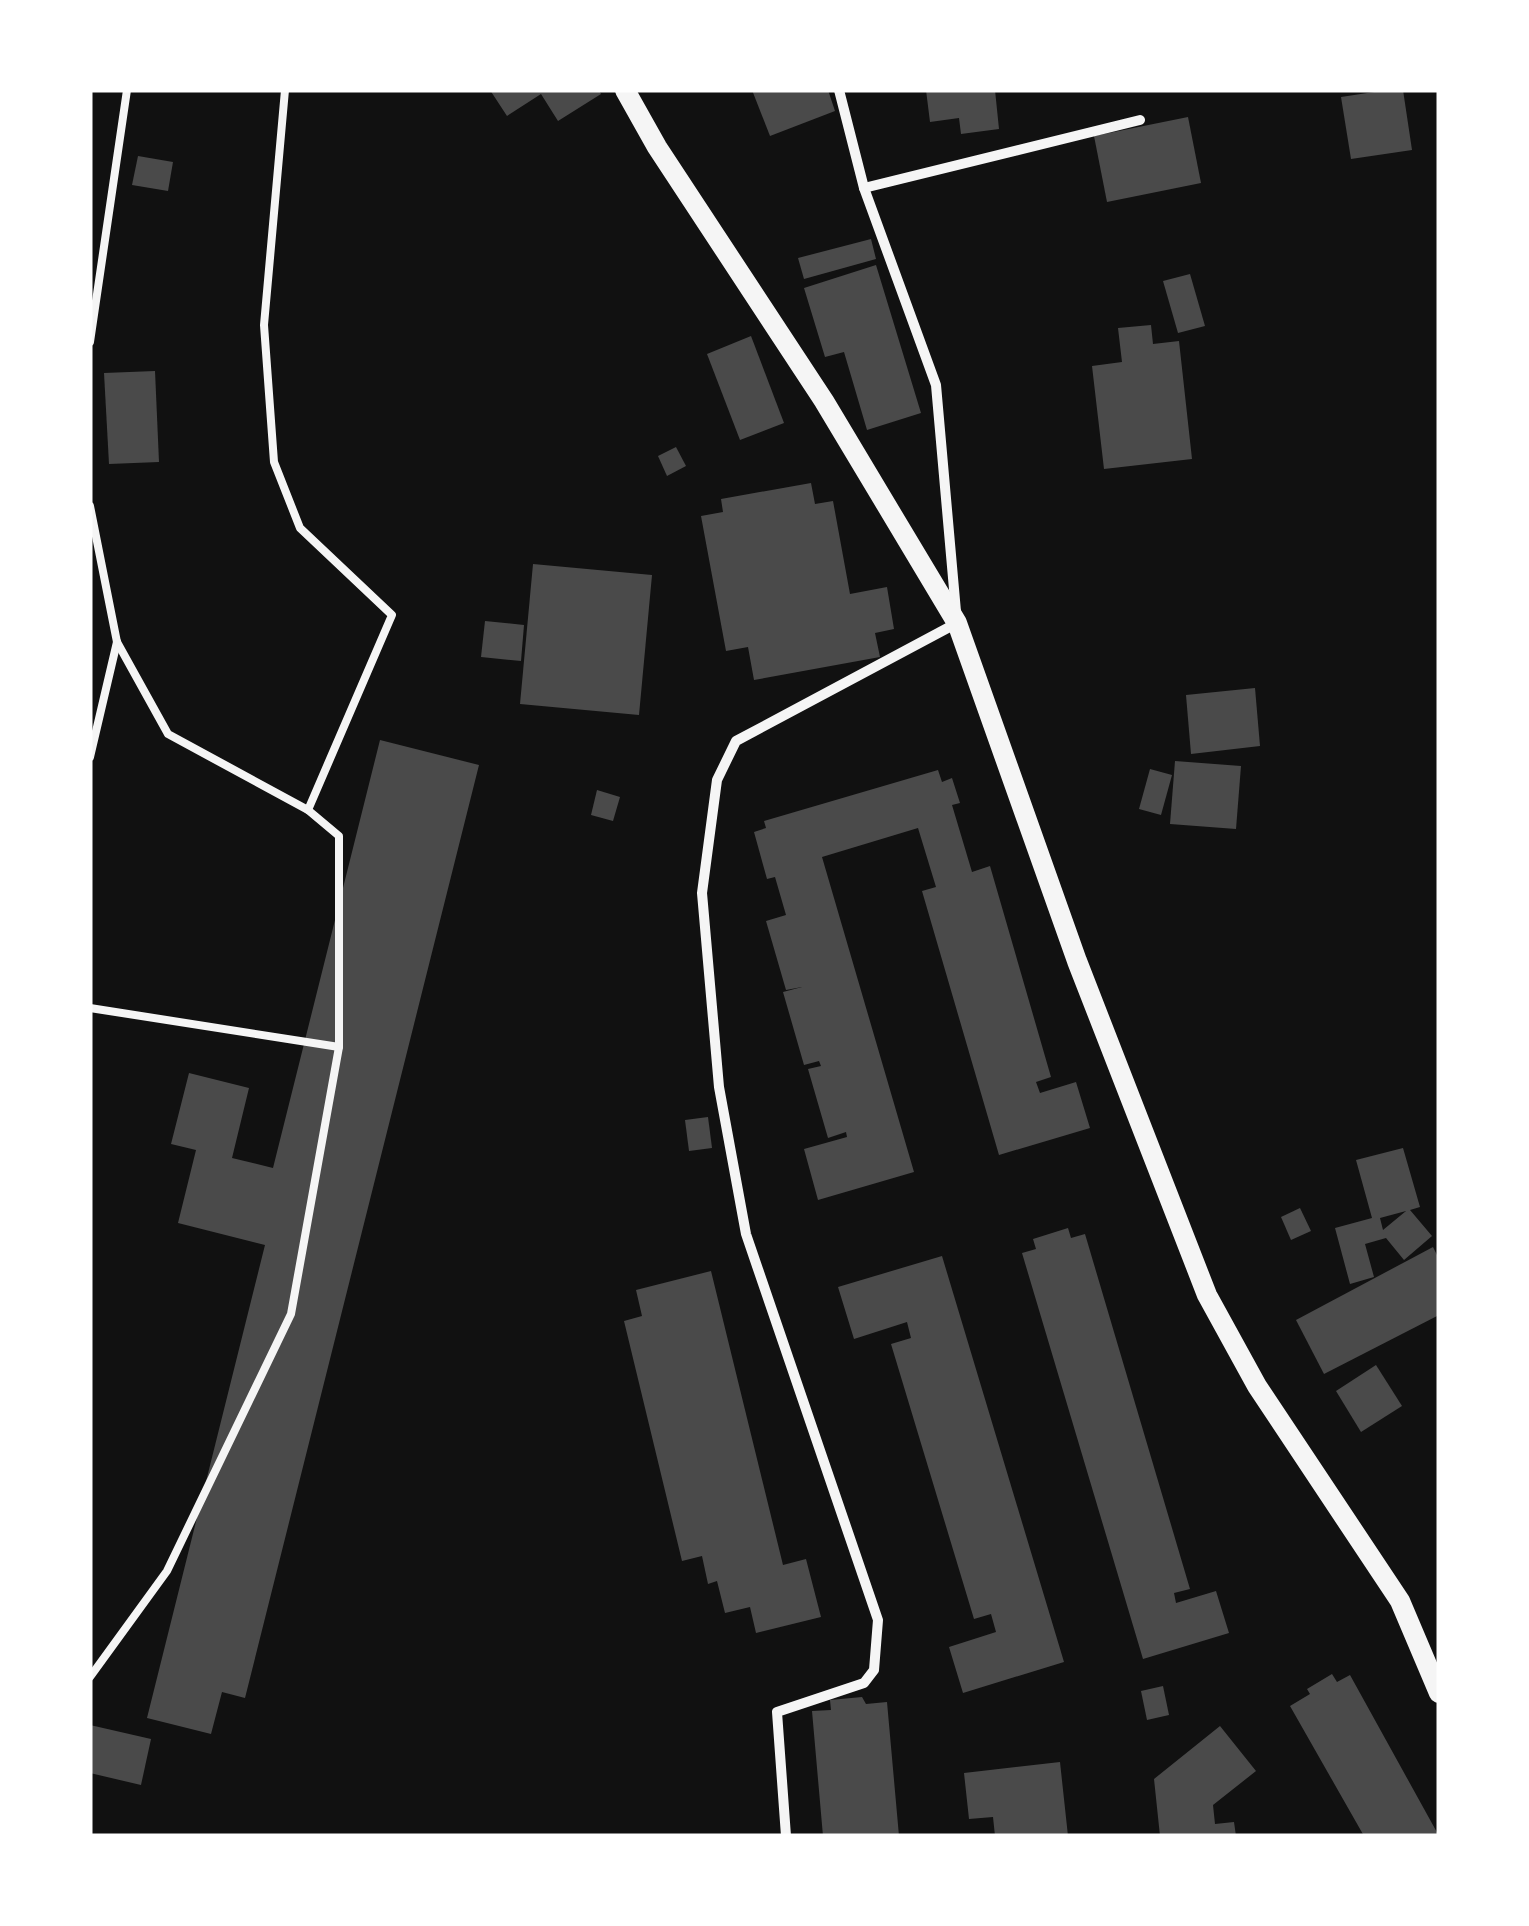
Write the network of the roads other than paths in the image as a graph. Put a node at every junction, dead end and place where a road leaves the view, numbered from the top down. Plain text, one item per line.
1 (127, 90) edge
2 (285, 90) edge
3 (625, 90) edge
4 (840, 90) edge
5 (1140, 120) dead end
6 (864, 188) junction
7 (90, 342) edge
8 (90, 506) edge
9 (957, 623) junction
10 (117, 642) junction
11 (90, 757) edge
12 (308, 810) junction
13 (90, 1008) edge
14 (339, 1048) junction
15 (90, 1677) edge
16 (1439, 1692) edge
17 (786, 1836) edge

1 - 7 lane
2 - 12 lane
3 - 9 main road
4 - 6 street
5 - 6 street
6 - 9 street
8 - 10 lane
9 - 16 main road
9 - 17 street
10 - 11 lane
10 - 12 lane
12 - 14 lane
13 - 14 lane
14 - 15 lane

